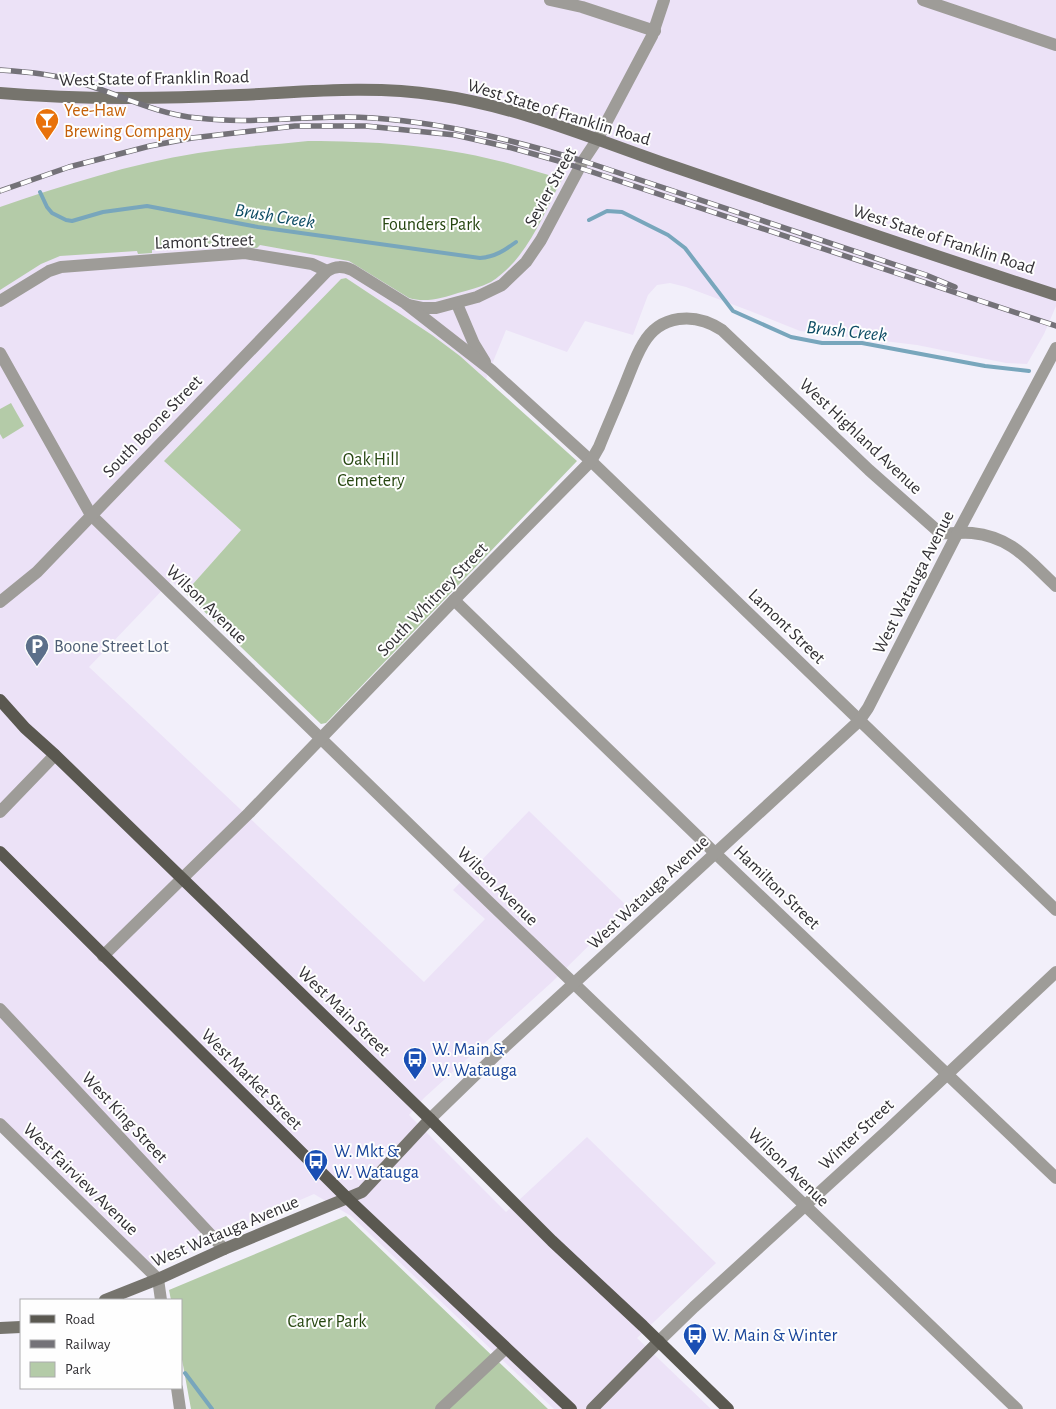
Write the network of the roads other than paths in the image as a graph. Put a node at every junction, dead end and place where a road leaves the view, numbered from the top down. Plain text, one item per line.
1 (550, 0) edge
2 (664, 0) edge
3 (923, 0) edge
4 (655, 31) junction
5 (1056, 45) edge
6 (0, 93) edge
7 (597, 140) junction
8 (326, 271) junction
9 (1056, 295) edge
10 (0, 301) edge
11 (404, 303) junction
12 (457, 304) junction
13 (671, 320) joint
14 (1056, 348) edge
15 (0, 353) edge
16 (490, 370) junction
17 (591, 461) junction
18 (90, 515) junction
19 (957, 534) junction
20 (1056, 586) edge
21 (454, 600) junction
22 (0, 602) edge
23 (0, 700) edge
24 (859, 721) junction
25 (321, 739) junction
26 (55, 755) junction
27 (0, 812) edge
28 (0, 852) edge
29 (715, 853) junction
30 (182, 879) junction
31 (1056, 910) edge
32 (103, 956) junction
33 (1056, 972) edge
34 (574, 983) junction
35 (0, 1009) edge
36 (946, 1074) junction
37 (430, 1120) junction
38 (0, 1124) edge
39 (1056, 1178) edge
40 (348, 1199) junction
41 (804, 1206) junction
42 (224, 1249) junction
43 (158, 1279) junction
44 (108, 1299) edge
45 (161, 1299) edge
46 (20, 1327) edge
47 (0, 1328) edge
48 (658, 1341) junction
49 (506, 1348) junction
50 (177, 1389) edge
51 (180, 1409) edge
52 (442, 1409) edge
53 (571, 1409) edge
54 (592, 1409) edge
55 (728, 1409) edge
56 (1017, 1409) edge

1 - 4 street
2 - 4 street, Sevier Street
3 - 5 street
4 - 7 street, Sevier Street
6 - 7 main road, West State of Franklin Road
7 - 9 main road, West State of Franklin Road
7 - 12 street, Sevier Street
8 - 10 street, Lamont Street
8 - 11 street, Lamont Street
8 - 18 street, South Boone Street
11 - 12 street, Lamont Street
11 - 16 street, Lamont Street
12 - 16 street, Lamont Street
13 - 17 street, South Whitney Street
13 - 19 street, West Highland Avenue
14 - 19 street, West Watauga Avenue
15 - 18 street, Wilson Avenue
16 - 17 street, Lamont Street
17 - 21 street, South Whitney Street
17 - 24 street, Lamont Street
18 - 22 street, South Boone Street
18 - 25 street, Wilson Avenue
19 - 20 street, West Highland Avenue
19 - 24 street, West Watauga Avenue
21 - 25 street, South Whitney Street
21 - 29 street, Hamilton Street
23 - 26 main road, West Main Street
24 - 29 street, West Watauga Avenue
24 - 31 street, Lamont Street
25 - 30 street, South Whitney Street
25 - 34 street, Wilson Avenue
26 - 27 street
26 - 30 main road, West Main Street
28 - 32 main road, West Market Street
29 - 34 street, West Watauga Avenue
29 - 36 street, Hamilton Street
30 - 32 street, South Whitney Street
30 - 37 main road, West Main Street
32 - 40 main road, West Market Street
33 - 36 street, Winter Street
34 - 37 street, West Watauga Avenue
34 - 41 street, Wilson Avenue
35 - 42 street, West King Street
36 - 39 street, Hamilton Street
36 - 41 street, Winter Street
37 - 40 main road, West Watauga Avenue
37 - 48 main road, West Main Street
38 - 43 street, West Fairview Avenue
40 - 42 main road, West Watauga Avenue
40 - 49 main road, West Market Street
41 - 48 street, Winter Street
41 - 56 street, Wilson Avenue
42 - 43 main road, West Watauga Avenue
43 - 44 main road, West Watauga Avenue
43 - 45 street
46 - 47 main road
48 - 54 main road
48 - 55 main road, West Main Street
49 - 52 street
49 - 53 main road, West Market Street
50 - 51 street

